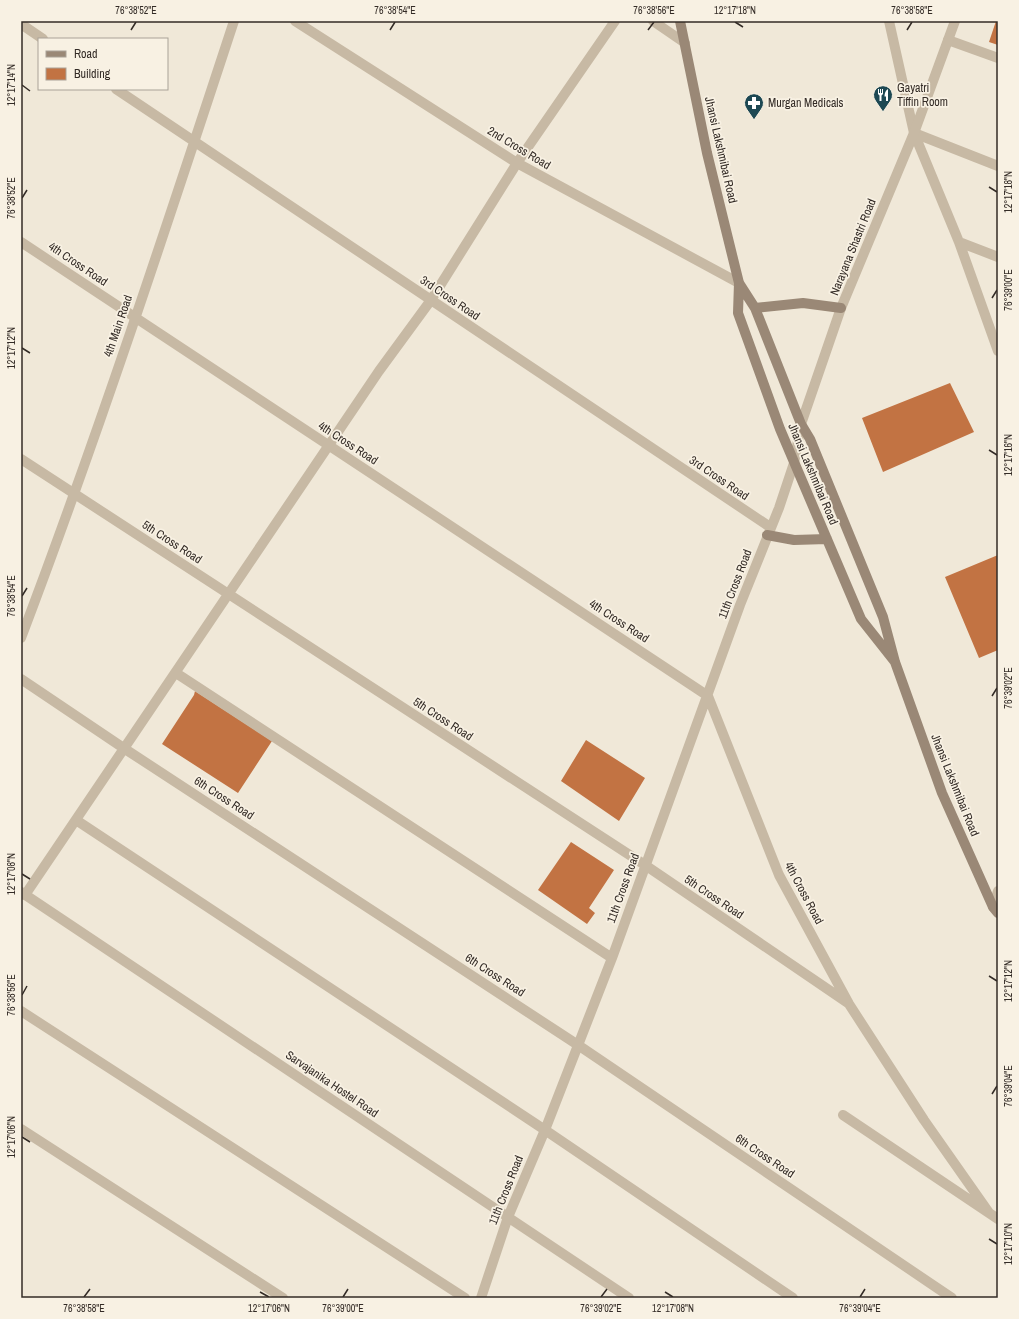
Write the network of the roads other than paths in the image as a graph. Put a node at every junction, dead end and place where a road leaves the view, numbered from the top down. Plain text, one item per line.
1 (234, 21) edge
2 (295, 21) edge
3 (615, 21) edge
4 (653, 21) edge
5 (680, 21) edge
6 (889, 21) edge
7 (955, 21) edge
8 (21, 24) edge
9 (41, 38) edge
10 (948, 40) junction
11 (684, 43) junction
12 (998, 58) edge
13 (117, 90) edge
14 (914, 133) junction
15 (194, 143) junction
16 (517, 164) junction
17 (998, 166) edge
18 (21, 242) edge
19 (959, 242) junction
20 (998, 257) edge
21 (739, 283) junction
22 (431, 300) junction
23 (755, 308) junction
24 (842, 308) junction
25 (135, 318) junction
26 (998, 351) edge
27 (800, 424) junction
28 (329, 446) junction
29 (21, 459) edge
30 (794, 462) junction
31 (786, 486) joint
32 (74, 493) junction
33 (769, 531) junction
34 (827, 539) junction
35 (229, 595) junction
36 (21, 638) edge
37 (896, 662) junction
38 (176, 673) junction
39 (21, 679) edge
40 (708, 696) junction
41 (124, 749) junction
42 (76, 820) junction
43 (645, 865) junction
44 (998, 891) edge
45 (23, 893) edge
46 (995, 910) edge
47 (612, 958) junction
48 (849, 1004) junction
49 (21, 1010) edge
50 (578, 1045) junction
51 (843, 1115) dead end
52 (21, 1129) edge
53 (545, 1130) junction
54 (994, 1216) edge
55 (508, 1217) junction
56 (283, 1298) edge
57 (465, 1298) edge
58 (481, 1298) edge
59 (629, 1298) edge
60 (793, 1298) edge
61 (952, 1298) edge

1 - 15 street, 4th Main Road
2 - 16 street, 2nd Cross Road
3 - 16 street
4 - 11 street
5 - 11 main road, Jhansi Lakshmibai Road
6 - 14 street
7 - 10 street, Narayana Shastri Road
8 - 9 street
10 - 12 street
10 - 14 street, Narayana Shastri Road
11 - 21 main road, Jhansi Lakshmibai Road
13 - 15 street, 3rd Cross Road
14 - 17 street
14 - 19 street
14 - 24 street, Narayana Shastri Road
15 - 22 street, 3rd Cross Road
15 - 25 street, 4th Main Road
16 - 21 street, 2nd Cross Road
16 - 22 street
18 - 25 street, 4th Cross Road
19 - 20 street
19 - 26 street
21 - 23 main road, Jhansi Lakshmibai Road
21 - 30 main road, Jhansi Lakshmibai Road
22 - 28 street
22 - 33 street, 3rd Cross Road
23 - 24 main road
23 - 27 main road, Jhansi Lakshmibai Road
24 - 27 street, Narayana Shastri Road
25 - 28 street, 4th Cross Road
25 - 32 street, 4th Main Road
27 - 30 street, Narayana Shastri Road
27 - 37 main road, Jhansi Lakshmibai Road
28 - 35 street
28 - 40 street, 4th Cross Road
29 - 32 street, 5th Cross Road
30 - 31 street, Narayana Shastri Road
30 - 34 main road, Jhansi Lakshmibai Road
31 - 33 street, 11th Cross Road
32 - 35 street, 5th Cross Road
32 - 36 street, 4th Main Road
33 - 34 main road
33 - 40 street, 11th Cross Road
34 - 37 main road, Jhansi Lakshmibai Road
35 - 38 street
35 - 43 street, 5th Cross Road
37 - 46 main road, Jhansi Lakshmibai Road
38 - 41 street
38 - 47 street
39 - 41 street, 6th Cross Road
40 - 43 street, 11th Cross Road
40 - 48 street, 4th Cross Road
41 - 42 street
41 - 50 street, 6th Cross Road
42 - 45 street
42 - 53 street
43 - 47 street, 11th Cross Road
43 - 48 street, 5th Cross Road
44 - 46 street
45 - 55 street, Sarvajanika Hostel Road
47 - 50 street, 11th Cross Road
48 - 54 street, 4th Cross Road
49 - 57 street
50 - 53 street, 11th Cross Road
50 - 61 street, 6th Cross Road
51 - 54 street
52 - 56 street
53 - 55 street, 11th Cross Road
53 - 60 street
55 - 58 street, 11th Cross Road
55 - 59 street, Sarvajanika Hostel Road

